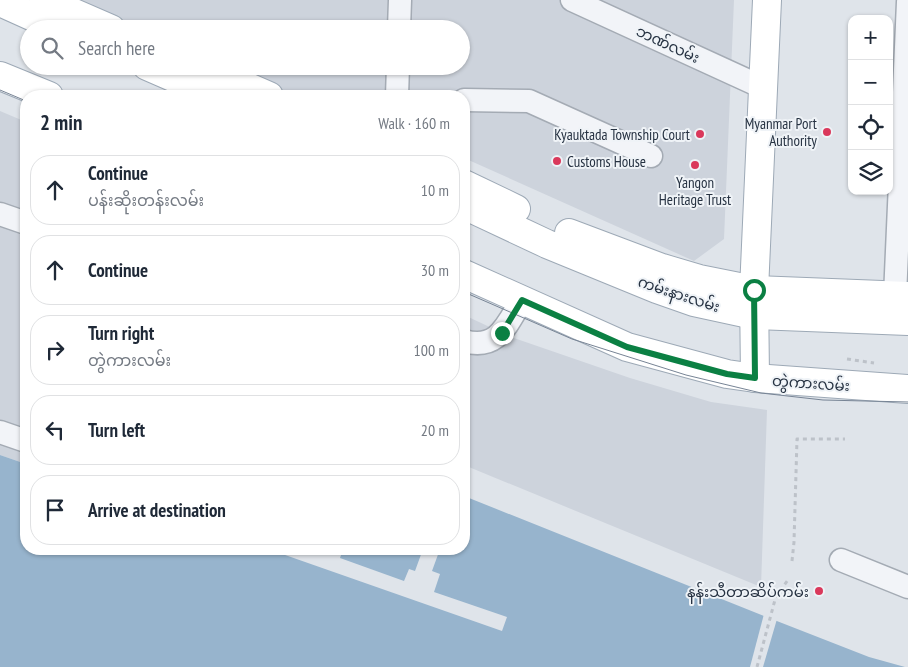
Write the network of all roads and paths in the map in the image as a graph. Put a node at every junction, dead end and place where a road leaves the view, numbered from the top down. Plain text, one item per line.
1 (44, 0) edge
2 (400, 0) edge
3 (572, 0) edge
4 (767, 0) edge
5 (908, 2) edge
6 (7, 3) edge
7 (42, 20) edge
8 (90, 20) edge
9 (399, 20) edge
10 (168, 75) edge
11 (220, 75) edge
12 (398, 75) edge
13 (0, 76) edge
14 (764, 88) junction
15 (35, 90) edge
16 (202, 90) edge
17 (255, 90) edge
18 (397, 90) edge
19 (470, 100) edge
20 (651, 156) dead end
21 (470, 188) edge
22 (470, 207) edge
23 (0, 214) edge
24 (20, 221) edge
25 (551, 236) junction
26 (470, 277) edge
27 (901, 296) edge
28 (522, 300) junction
29 (754, 302) junction
30 (908, 321) edge
31 (470, 342) edge
32 (847, 358) dead end
33 (875, 363) dead end
34 (755, 378) junction
35 (908, 389) edge
36 (0, 432) edge
37 (20, 439) edge
38 (845, 439) dead end
39 (841, 560) dead end
40 (792, 561) dead end
41 (788, 580) dead end
42 (908, 587) edge
43 (757, 667) edge

1 - 8 main road
2 - 9 street
3 - 14 street, ဘဏ်လမ်း
4 - 14 main road
5 - 27 street
6 - 7 main road
10 - 16 main road
11 - 17 main road
12 - 18 street
13 - 15 main road
14 - 29 main road
19 - 20 street
21 - 25 main road, ကမ်းနားလမ်း
22 - 25 main road, ကမ်းနားလမ်း
23 - 24 street
25 - 29 main road, ကမ်းနားလမ်း
26 - 28 main road, တွဲကားလမ်း
27 - 29 main road, ကမ်းနားလမ်း
28 - 31 street
28 - 34 main road, တွဲကားလမ်း
29 - 30 main road, ကမ်းနားလမ်း
29 - 34 main road
32 - 33 path
34 - 35 main road, တွဲကားလမ်း
36 - 37 street
38 - 40 path
39 - 42 street
41 - 43 path

